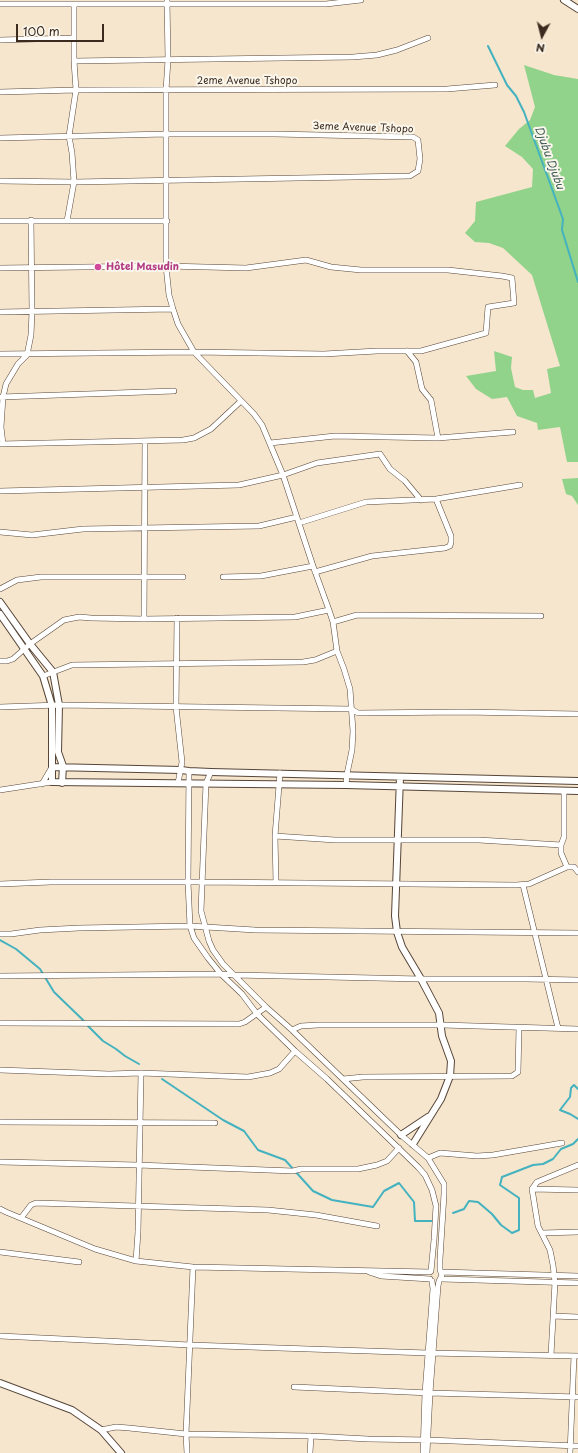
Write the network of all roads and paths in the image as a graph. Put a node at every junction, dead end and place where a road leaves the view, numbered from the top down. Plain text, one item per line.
1 (361, 0) edge
2 (564, 0) edge
3 (167, 2) edge
4 (0, 4) edge
5 (74, 4) junction
6 (578, 9) edge
7 (74, 38) junction
8 (428, 38) dead end
9 (0, 40) edge
10 (168, 60) junction
11 (74, 61) junction
12 (495, 86) dead end
13 (76, 90) junction
14 (166, 90) junction
15 (0, 92) edge
16 (166, 134) junction
17 (69, 136) junction
18 (0, 138) edge
19 (167, 180) junction
20 (0, 181) edge
21 (74, 182) junction
22 (31, 220) junction
23 (0, 221) edge
24 (67, 221) junction
25 (167, 221) junction
26 (166, 266) junction
27 (0, 268) edge
28 (32, 268) junction
29 (173, 310) junction
30 (0, 312) edge
31 (32, 312) junction
32 (407, 351) junction
33 (194, 352) junction
34 (0, 354) edge
35 (27, 355) junction
36 (174, 391) dead end
37 (1, 397) edge
38 (242, 401) junction
39 (513, 432) dead end
40 (438, 438) junction
41 (145, 441) junction
42 (270, 443) junction
43 (1, 444) edge
44 (283, 475) junction
45 (520, 486) dead end
46 (145, 487) junction
47 (0, 491) edge
48 (436, 499) junction
49 (421, 500) junction
50 (297, 517) junction
51 (299, 523) junction
52 (145, 528) junction
53 (0, 532) edge
54 (313, 566) junction
55 (315, 572) junction
56 (144, 576) junction
57 (184, 577) dead end
58 (223, 577) dead end
59 (0, 589) edge
60 (0, 602) edge
61 (329, 610) junction
62 (0, 614) edge
63 (540, 616) dead end
64 (177, 618) junction
65 (144, 619) junction
66 (333, 622) junction
67 (28, 646) junction
68 (337, 651) junction
69 (0, 662) edge
70 (177, 664) junction
71 (53, 672) junction
72 (43, 676) junction
73 (56, 706) junction
74 (0, 707) edge
75 (176, 707) junction
76 (351, 709) junction
77 (578, 714) edge
78 (52, 766) junction
79 (63, 766) junction
80 (181, 770) junction
81 (189, 771) junction
82 (211, 772) junction
83 (280, 773) junction
84 (347, 774) junction
85 (400, 777) junction
86 (578, 781) edge
87 (52, 782) junction
88 (62, 782) junction
89 (178, 783) junction
90 (189, 783) junction
91 (206, 783) junction
92 (42, 784) junction
93 (279, 784) junction
94 (346, 785) junction
95 (400, 787) junction
96 (0, 790) edge
97 (564, 791) junction
98 (578, 791) edge
99 (275, 836) junction
100 (397, 839) junction
101 (561, 845) junction
102 (566, 867) junction
103 (576, 867) edge
104 (578, 872) edge
105 (188, 882) junction
106 (202, 882) junction
107 (276, 883) junction
108 (0, 884) edge
109 (395, 884) junction
110 (523, 885) junction
111 (190, 926) junction
112 (204, 927) junction
113 (397, 932) junction
114 (535, 932) junction
115 (578, 933) edge
116 (0, 934) edge
117 (221, 974) junction
118 (0, 976) edge
119 (235, 976) junction
120 (422, 979) junction
121 (546, 979) junction
122 (578, 980) edge
123 (266, 1007) junction
124 (258, 1014) junction
125 (0, 1022) edge
126 (442, 1026) junction
127 (519, 1028) junction
128 (558, 1028) junction
129 (578, 1029) edge
130 (292, 1030) junction
131 (295, 1051) junction
132 (0, 1070) edge
133 (141, 1073) junction
134 (450, 1076) junction
135 (343, 1079) junction
136 (430, 1116) junction
137 (0, 1122) edge
138 (141, 1124) junction
139 (215, 1124) dead end
140 (401, 1135) junction
141 (562, 1143) dead end
142 (413, 1144) junction
143 (399, 1148) junction
144 (428, 1158) junction
145 (0, 1162) edge
146 (138, 1165) junction
147 (578, 1165) edge
148 (532, 1189) junction
149 (578, 1190) edge
150 (138, 1207) junction
151 (0, 1209) edge
152 (21, 1218) junction
153 (377, 1226) dead end
154 (578, 1232) edge
155 (542, 1233) junction
156 (0, 1252) edge
157 (136, 1261) junction
158 (79, 1262) dead end
159 (193, 1267) junction
160 (364, 1270) junction
161 (430, 1271) junction
162 (441, 1271) junction
163 (555, 1276) junction
164 (578, 1276) edge
165 (431, 1280) junction
166 (440, 1280) junction
167 (555, 1282) junction
168 (578, 1283) edge
169 (553, 1316) junction
170 (578, 1317) edge
171 (0, 1336) edge
172 (190, 1345) junction
173 (431, 1353) junction
174 (551, 1356) junction
175 (576, 1356) edge
176 (0, 1383) edge
177 (294, 1387) dead end
178 (428, 1393) junction
179 (575, 1397) edge
180 (101, 1430) junction
181 (186, 1434) junction
182 (311, 1436) junction
183 (426, 1440) junction
184 (571, 1445) junction
185 (578, 1446) edge
186 (121, 1453) edge
187 (187, 1453) edge
188 (310, 1453) edge
189 (423, 1453) edge
190 (427, 1453) edge
191 (570, 1453) edge

1 - 3 street
2 - 6 street
3 - 5 street
3 - 10 street
4 - 5 street
5 - 7 street
7 - 9 street
7 - 11 street
8 - 10 street
10 - 11 street
10 - 14 street
11 - 13 street
12 - 14 street, 2eme Avenue Tshopo
13 - 14 street, 2eme Avenue Tshopo
13 - 15 street, 2eme Avenue Tshopo
13 - 17 street
14 - 16 street
16 - 17 street, 3eme Avenue Tshopo
16 - 19 street
16 - 19 street, 3eme Avenue Tshopo
17 - 18 street, 3eme Avenue Tshopo
17 - 21 street
19 - 21 street, 3eme Avenue Tshopo
19 - 25 street
20 - 21 street, 3eme Avenue Tshopo
21 - 24 street
22 - 23 street
22 - 24 street
22 - 28 street
24 - 25 street
25 - 26 street
26 - 28 street
26 - 29 street
26 - 32 street
27 - 28 street
28 - 31 street
29 - 31 street
29 - 33 street
30 - 31 street
31 - 35 street
32 - 33 street
32 - 40 street
33 - 35 street
33 - 38 street
34 - 35 street
35 - 37 street
36 - 37 street
37 - 43 street
38 - 41 street
38 - 42 street
39 - 40 street
40 - 42 street
41 - 43 street
41 - 46 street
42 - 44 street
44 - 46 street
44 - 49 street
44 - 50 street
45 - 48 street
46 - 47 street
46 - 52 street
48 - 49 street
48 - 55 street
49 - 51 street
50 - 51 street
50 - 52 street
51 - 54 street
52 - 53 street
52 - 56 street
54 - 55 street
54 - 58 street
55 - 61 street
56 - 57 street
56 - 59 street
56 - 65 street
60 - 67 street
61 - 64 street
61 - 66 street
62 - 67 street
63 - 66 street
64 - 65 street
64 - 70 street
65 - 67 street
66 - 68 street
67 - 69 street
67 - 71 street
67 - 72 street
68 - 70 street
68 - 76 street
70 - 71 street
70 - 75 street
71 - 72 street
71 - 73 street
72 - 73 street
73 - 74 street
73 - 75 street
73 - 78 street
73 - 79 street
75 - 76 street
75 - 80 street
76 - 77 street
76 - 84 street
78 - 79 street
78 - 87 street
78 - 92 street
79 - 80 street
79 - 88 street
80 - 81 street
80 - 89 street
81 - 82 street
81 - 90 street
82 - 83 street
82 - 91 street
83 - 84 street
83 - 93 street
84 - 85 street
84 - 94 street
85 - 86 street
85 - 95 street
87 - 88 street
87 - 92 street
88 - 89 street
89 - 90 street
90 - 91 street
90 - 105 street
91 - 93 street
91 - 106 street
92 - 96 street
93 - 94 street
93 - 99 street
94 - 95 street
95 - 97 street
95 - 100 street
97 - 98 street
97 - 101 street
99 - 100 street
99 - 107 street
100 - 101 street
100 - 109 street
101 - 102 street
102 - 103 street
102 - 110 street
103 - 104 street
105 - 106 street
105 - 108 street
105 - 111 street
106 - 107 street
106 - 112 street
107 - 109 street
109 - 110 street
109 - 113 street
110 - 114 street
111 - 112 street
111 - 116 street
111 - 117 street
112 - 113 street
112 - 119 street
113 - 114 street
113 - 120 street
114 - 115 street
114 - 121 street
117 - 118 street
117 - 119 street
117 - 124 street
119 - 120 street
119 - 123 street
120 - 121 street
120 - 126 street
121 - 122 street
121 - 128 street
123 - 124 street
123 - 130 street
124 - 125 street
124 - 131 street
126 - 127 street
126 - 130 street
126 - 134 street
127 - 128 street
127 - 134 street
128 - 129 street
130 - 135 street
131 - 133 street
131 - 143 street
132 - 133 street
133 - 138 street
134 - 135 street
134 - 136 street
135 - 140 street
136 - 140 street
136 - 142 street
137 - 138 street
138 - 139 street
138 - 146 street
140 - 142 street
141 - 144 street
142 - 144 street
143 - 146 street
143 - 161 street
144 - 162 street
145 - 146 street
146 - 150 street
147 - 148 street
148 - 149 street
148 - 155 street
150 - 152 street
150 - 153 street
150 - 157 street
151 - 152 street
152 - 157 street
154 - 155 street
155 - 163 street
156 - 158 street
157 - 159 street
159 - 160 street
159 - 172 street
160 - 161 street
160 - 165 street
161 - 162 street
161 - 165 street
162 - 163 street
162 - 166 street
163 - 164 street
163 - 167 street
165 - 166 street
165 - 173 street
166 - 167 street
166 - 173 street
167 - 168 street
167 - 169 street
169 - 170 street
169 - 174 street
171 - 172 street
172 - 173 street
172 - 181 street
173 - 174 street
173 - 178 street
174 - 175 street
175 - 179 street
176 - 180 street
177 - 178 street
178 - 179 street
178 - 183 street
179 - 184 street
180 - 181 street
180 - 186 street
181 - 182 street
181 - 187 street
182 - 183 street
182 - 188 street
183 - 184 street
183 - 189 street
183 - 190 street
184 - 185 street
184 - 191 street

